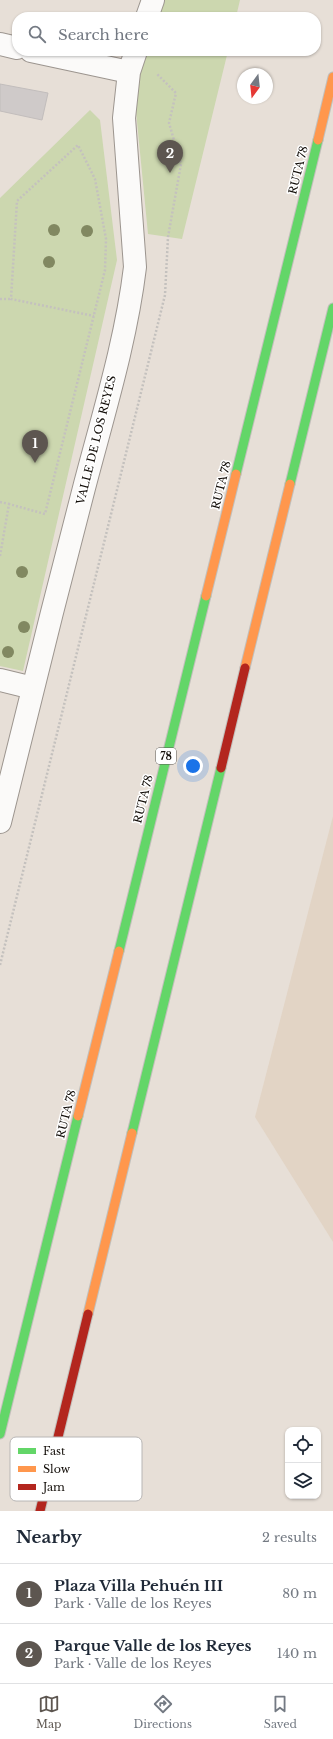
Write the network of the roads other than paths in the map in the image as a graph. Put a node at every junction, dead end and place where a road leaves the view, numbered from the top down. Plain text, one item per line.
1 (153, 0) edge
2 (149, 12) edge
3 (0, 44) edge
4 (12, 47) edge
5 (54, 56) edge
6 (134, 56) edge
7 (128, 72) junction
8 (333, 77) edge
9 (333, 308) edge
10 (0, 680) edge
11 (32, 688) junction
12 (0, 822) edge
13 (0, 1434) edge
14 (58, 1437) edge
15 (42, 1501) edge
16 (40, 1511) edge

1 - 2 street
3 - 4 street
5 - 7 street
6 - 7 street, VALLE DE LOS REYES
7 - 11 street, VALLE DE LOS REYES
8 - 13 highway, RUTA 78 / 78
9 - 14 highway
10 - 11 street
11 - 12 street, VALLE DE LOS REYES
15 - 16 highway

